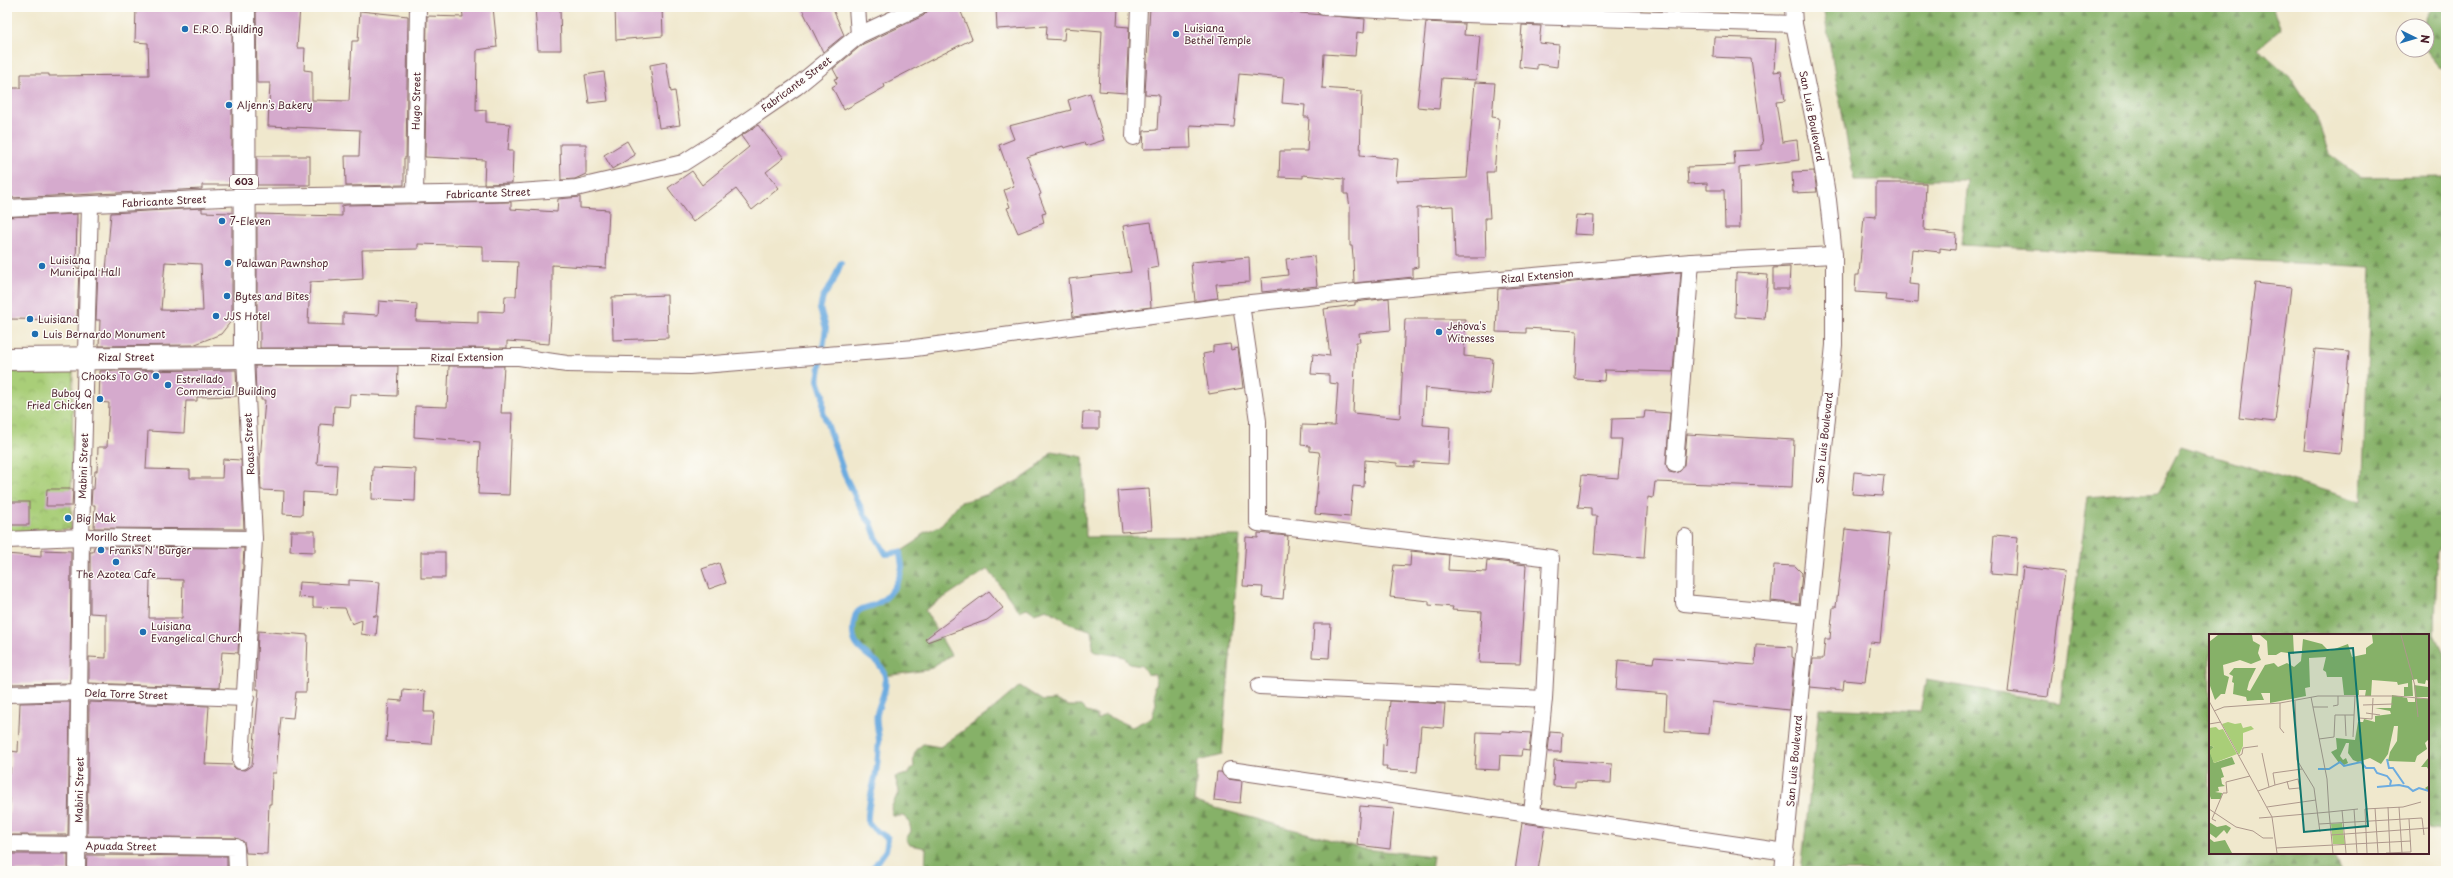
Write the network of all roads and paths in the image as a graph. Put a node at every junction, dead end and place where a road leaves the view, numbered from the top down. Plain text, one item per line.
1 (244, 7) edge
2 (418, 7) edge
3 (857, 7) edge
4 (919, 7) edge
5 (1139, 7) edge
6 (1324, 7) edge
7 (1793, 7) edge
8 (1794, 24) junction
9 (859, 35) junction
10 (1134, 137) dead end
11 (415, 195) junction
12 (244, 197) junction
13 (90, 205) junction
14 (7, 208) edge
15 (1834, 255) junction
16 (1690, 262) junction
17 (1241, 304) junction
18 (87, 356) junction
19 (245, 357) junction
20 (7, 359) edge
21 (1675, 464) dead end
22 (81, 537) junction
23 (1685, 538) dead end
24 (254, 539) junction
25 (7, 540) edge
26 (1808, 614) junction
27 (1259, 686) dead end
28 (80, 692) junction
29 (7, 694) edge
30 (246, 698) junction
31 (1544, 699) junction
32 (241, 761) dead end
33 (1230, 770) dead end
34 (1532, 813) junction
35 (7, 844) edge
36 (78, 845) junction
37 (1786, 852) junction
38 (77, 871) edge
39 (238, 871) edge
40 (1783, 871) edge

1 - 12 main road, Roasa Street / 603
2 - 11 street, Hugo Street
3 - 9 street
4 - 9 street, Fabricante Street
5 - 10 street
6 - 8 street
7 - 8 street, San Luis Boulevard
8 - 15 street, San Luis Boulevard
9 - 11 street, Fabricante Street
11 - 12 street, Fabricante Street
12 - 13 street, Fabricante Street
12 - 19 main road, Roasa Street / 603
13 - 14 street, Fabricante Street
13 - 18 street, Mabini Street
15 - 16 street, Rizal Extension
15 - 26 street, San Luis Boulevard
16 - 17 street, Rizal Extension
16 - 21 street
17 - 19 street, Rizal Extension
17 - 31 street
18 - 19 main road, Rizal Street
18 - 20 main road, Rizal Street
18 - 22 street, Mabini Street
19 - 24 street, Roasa Street
22 - 24 street, Morillo Street
22 - 25 street, Morillo Street
22 - 28 street, Mabini Street
23 - 26 street
24 - 30 street, Roasa Street
26 - 37 street, San Luis Boulevard
27 - 31 street
28 - 29 street, Dela Torre Street
28 - 30 street, Dela Torre Street
28 - 36 street, Mabini Street
30 - 32 street, Roasa Street
31 - 34 street
33 - 34 street
34 - 37 street
35 - 36 street, Apuada Street
36 - 38 street, Mabini Street
36 - 39 street, Apuada Street
37 - 40 street, San Luis Boulevard

